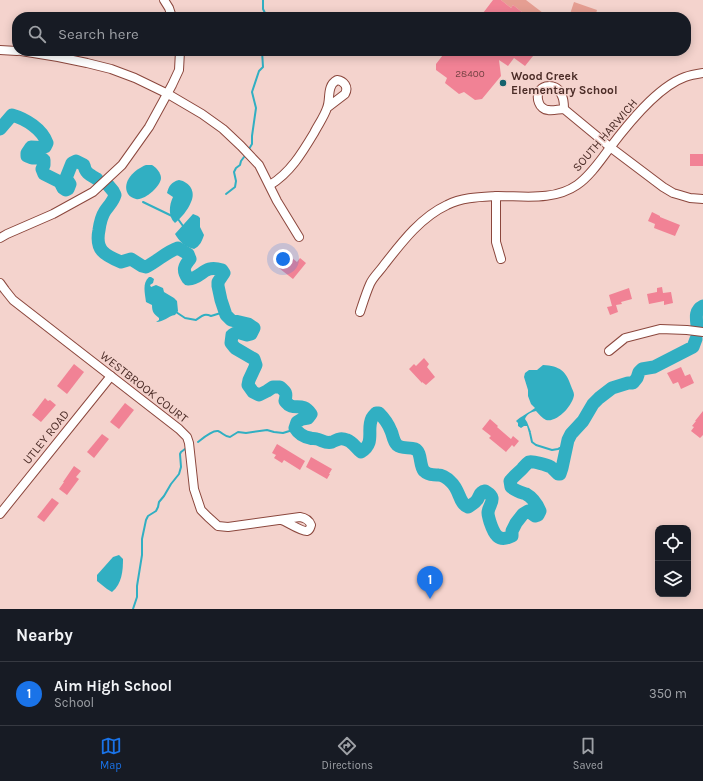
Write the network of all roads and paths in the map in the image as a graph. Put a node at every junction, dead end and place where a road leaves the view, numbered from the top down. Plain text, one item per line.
1 (164, 0) edge
2 (170, 12) edge
3 (0, 50) edge
4 (12, 51) edge
5 (58, 56) edge
6 (180, 56) edge
7 (703, 74) edge
8 (168, 94) junction
9 (328, 107) dead end
10 (564, 109) dead end
11 (610, 147) junction
12 (270, 185) junction
13 (496, 196) junction
14 (703, 199) edge
15 (299, 237) dead end
16 (0, 238) edge
17 (501, 259) dead end
18 (0, 283) edge
19 (360, 312) dead end
20 (703, 332) edge
21 (609, 351) dead end
22 (111, 376) junction
23 (0, 514) edge
24 (282, 520) dead end

1 - 2 street
3 - 4 street
5 - 8 street
6 - 8 street
7 - 11 street, SOUTH HARWICH
8 - 12 street
8 - 16 street
9 - 12 street
10 - 11 street
11 - 13 street, SOUTH HARWICH
11 - 14 street
12 - 15 street
13 - 17 street
13 - 19 street, SOUTH HARWICH
18 - 22 street, WESTBROOK COURT
20 - 21 street
22 - 23 street, UTLEY ROAD
22 - 24 street, WESTBROOK COURT

